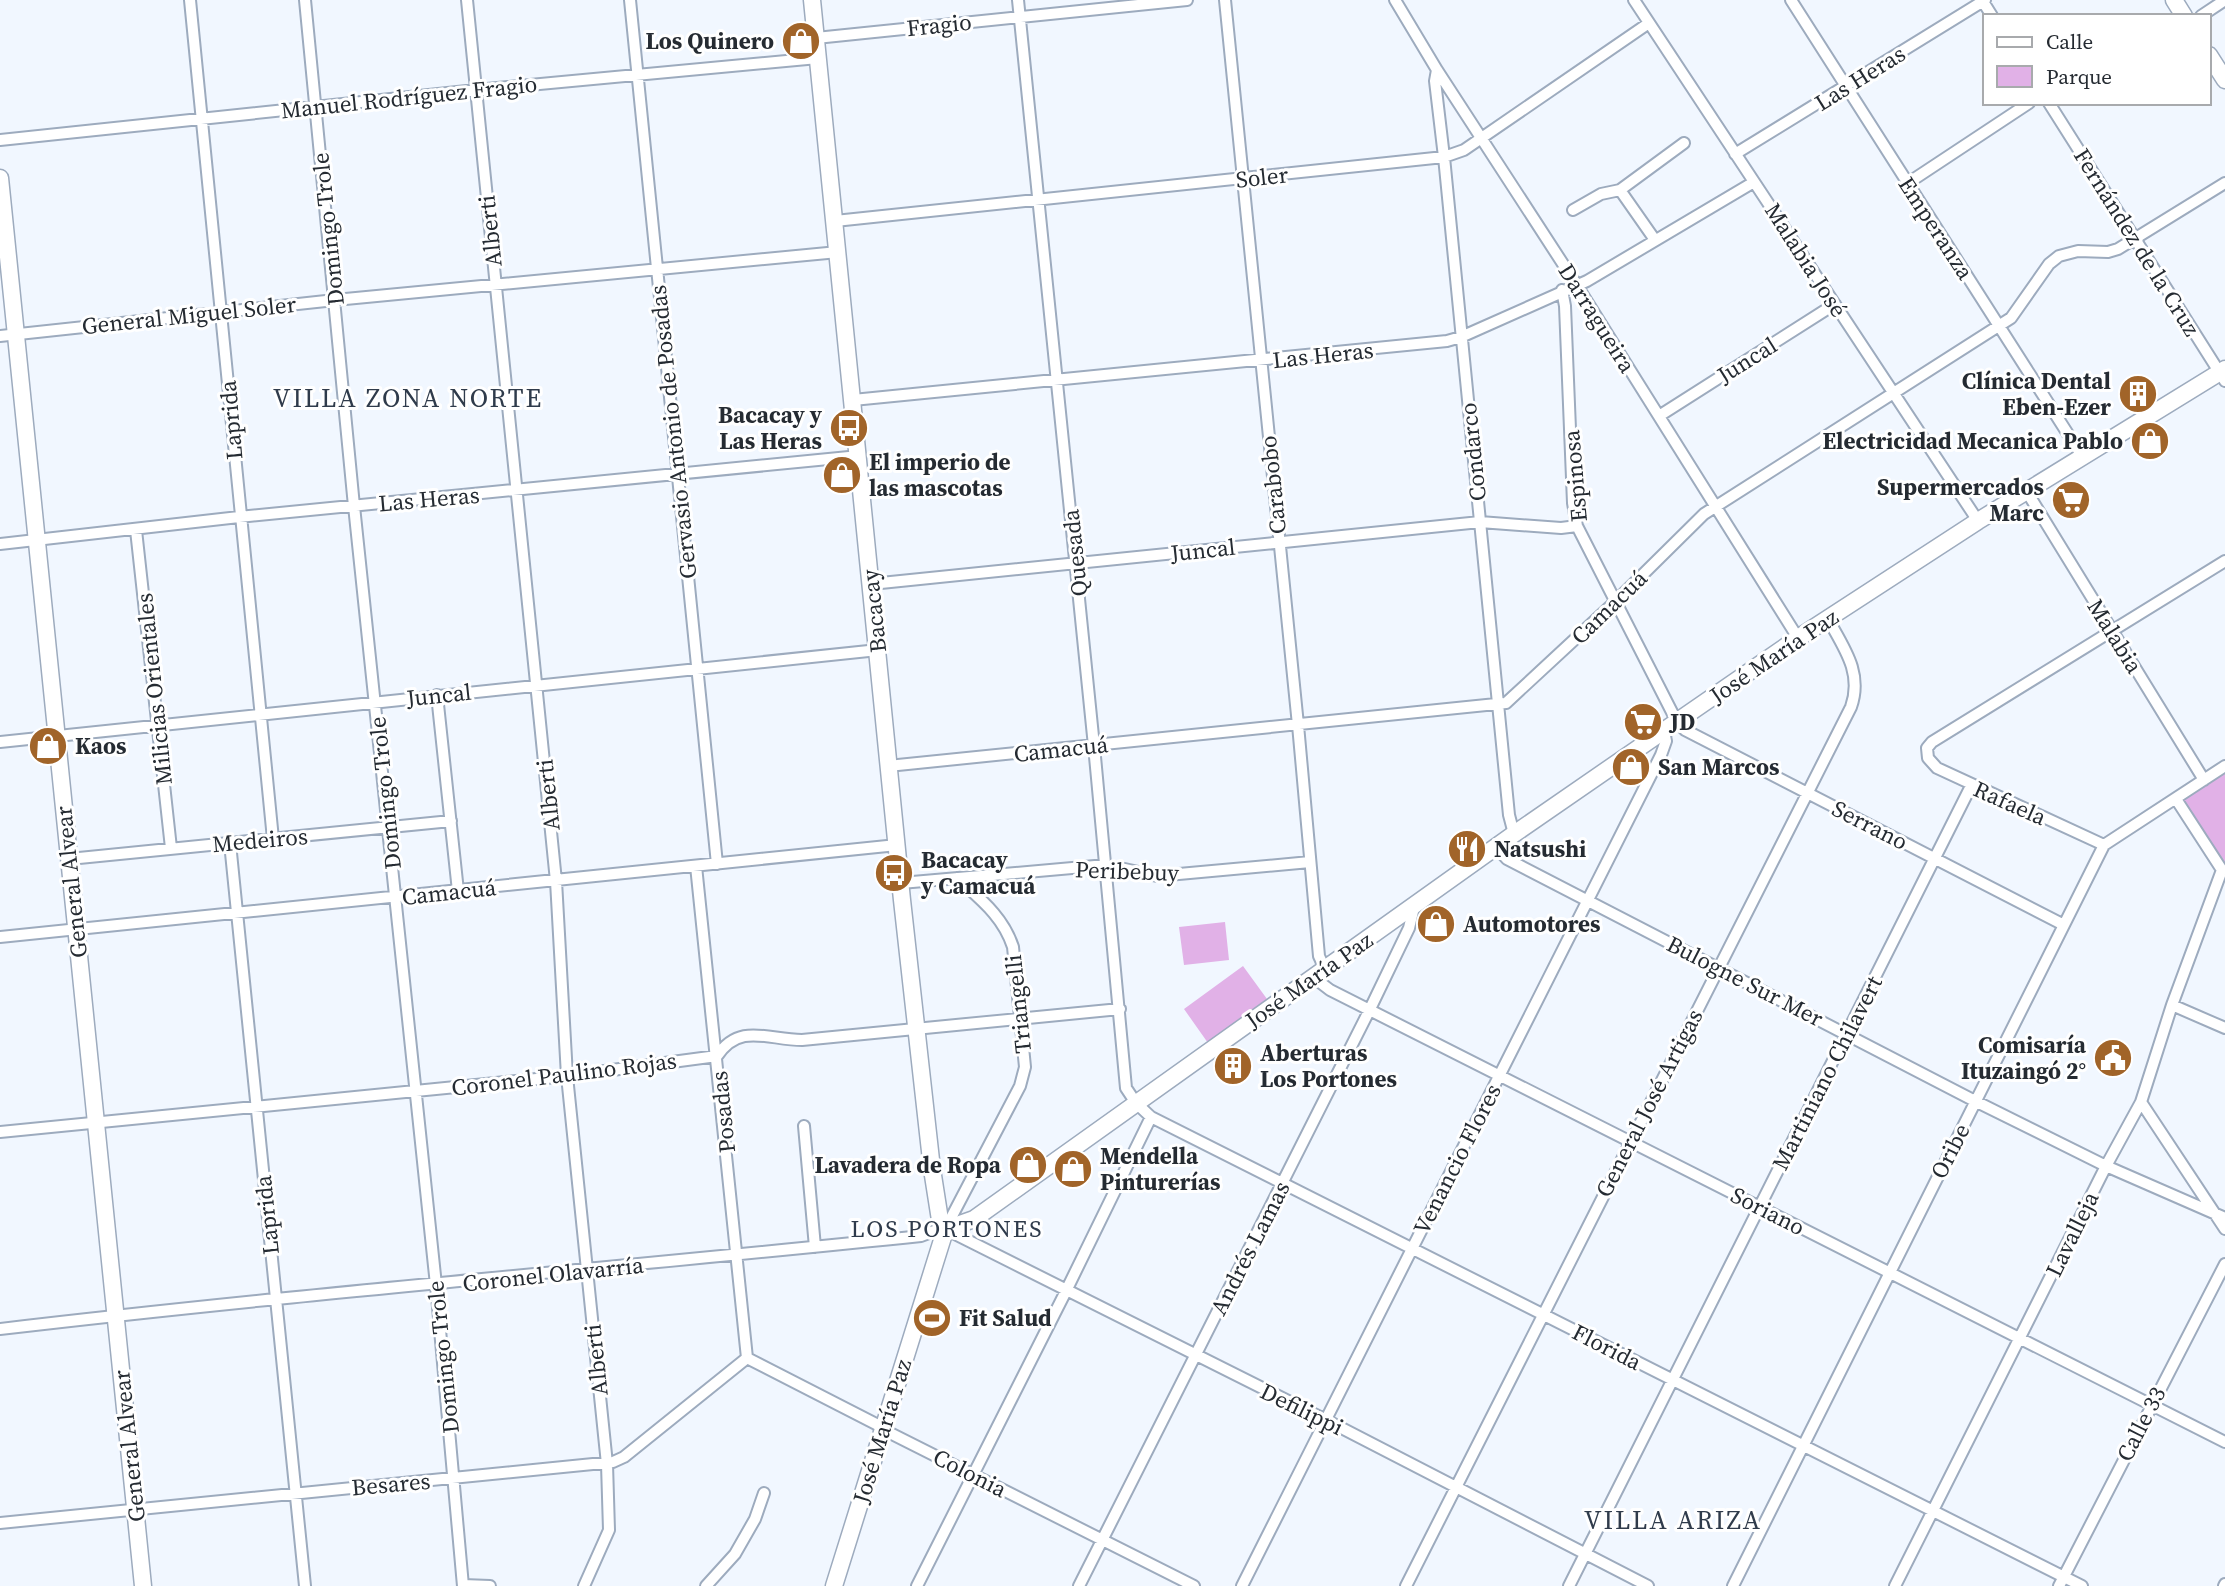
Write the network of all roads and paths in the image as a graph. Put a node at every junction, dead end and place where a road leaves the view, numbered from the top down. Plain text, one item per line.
1 (190, 0) edge
2 (305, 0) edge
3 (467, 0) edge
4 (630, 0) edge
5 (813, 0) edge
6 (1018, 0) edge
7 (1186, 0) edge
8 (1225, 0) edge
9 (1395, 0) edge
10 (1634, 0) edge
11 (1791, 0) edge
12 (1983, 0) edge
13 (2225, 0) edge
14 (2204, 14) edge
15 (1020, 17) junction
16 (1649, 23) junction
17 (816, 38) junction
18 (818, 58) junction
19 (2211, 58) edge
20 (1437, 70) junction
21 (638, 75) junction
22 (2225, 80) edge
23 (1846, 87) junction
24 (476, 90) junction
25 (2026, 105) edge
26 (316, 107) junction
27 (2051, 107) edge
28 (201, 118) junction
29 (1481, 138) junction
30 (0, 140) edge
31 (1684, 143) dead end
32 (1735, 154) junction
33 (1444, 157) junction
34 (0, 178) edge
35 (1242, 180) junction
36 (1754, 182) junction
37 (1908, 183) junction
38 (2225, 183) edge
39 (1620, 190) junction
40 (1038, 199) junction
41 (1573, 210) dead end
42 (835, 221) junction
43 (1655, 240) junction
44 (2135, 240) junction
45 (838, 251) junction
46 (656, 269) junction
47 (495, 284) junction
48 (1576, 284) junction
49 (1562, 290) junction
50 (335, 300) junction
51 (1835, 304) junction
52 (221, 312) junction
53 (1998, 326) junction
54 (8, 335) edge
55 (1461, 337) junction
56 (1260, 362) junction
57 (2223, 374) edge
58 (1058, 379) junction
59 (1893, 392) junction
60 (853, 401) junction
61 (1659, 416) junction
62 (859, 456) junction
63 (2082, 456) junction
64 (677, 474) junction
65 (517, 491) junction
66 (2027, 492) junction
67 (354, 506) junction
68 (1717, 506) junction
69 (239, 517) junction
70 (1978, 521) junction
71 (1480, 522) junction
72 (1577, 526) junction
73 (136, 530) junction
74 (37, 540) junction
75 (1279, 542) junction
76 (0, 544) edge
77 (2225, 561) edge
78 (1076, 564) junction
79 (870, 583) junction
80 (1615, 602) junction
81 (1828, 619) junction
82 (2111, 630) junction
83 (1798, 638) junction
84 (878, 650) junction
85 (698, 669) junction
86 (537, 685) junction
87 (437, 695) junction
88 (375, 702) junction
89 (1499, 705) junction
90 (259, 715) junction
91 (1298, 725) junction
92 (157, 726) junction
93 (1671, 727) junction
94 (56, 737) junction
95 (0, 742) edge
96 (1094, 746) junction
97 (888, 766) junction
98 (2225, 766) edge
99 (2204, 780) junction
100 (1971, 786) junction
101 (1807, 792) junction
102 (2176, 799) junction
103 (451, 821) junction
104 (389, 827) junction
105 (1514, 834) junction
106 (273, 839) junction
107 (230, 843) junction
108 (897, 845) junction
109 (2104, 845) junction
110 (1496, 847) junction
111 (171, 848) junction
112 (69, 859) junction
113 (1935, 859) junction
114 (1310, 862) junction
115 (717, 864) junction
116 (1106, 865) junction
117 (696, 866) junction
118 (2223, 869) edge
119 (957, 878) junction
120 (556, 881) junction
121 (901, 883) junction
122 (458, 891) junction
123 (397, 897) junction
124 (1587, 900) junction
125 (1414, 906) junction
126 (236, 914) junction
127 (2064, 925) junction
128 (76, 930) junction
129 (0, 937) edge
130 (1718, 967) junction
131 (1319, 973) junction
132 (2172, 1005) junction
133 (1120, 1009) junction
134 (1370, 1009) junction
135 (1020, 1018) junction
136 (2225, 1028) edge
137 (916, 1029) junction
138 (1847, 1034) junction
139 (717, 1056) junction
140 (1500, 1074) junction
141 (567, 1076) junction
142 (415, 1091) junction
143 (1975, 1101) junction
144 (1136, 1102) junction
145 (2141, 1102) junction
146 (256, 1107) junction
147 (1151, 1117) junction
148 (95, 1122) junction
149 (804, 1126) dead end
150 (0, 1132) edge
151 (1630, 1141) junction
152 (2106, 1166) junction
153 (1283, 1184) junction
154 (1760, 1207) junction
155 (2221, 1217) edge
156 (947, 1228) junction
157 (2225, 1229) edge
158 (815, 1248) junction
159 (1412, 1248) junction
160 (737, 1256) junction
161 (2225, 1264) edge
162 (586, 1270) junction
163 (1889, 1272) junction
164 (436, 1285) junction
165 (1066, 1291) junction
166 (276, 1300) junction
167 (1542, 1314) junction
168 (115, 1315) junction
169 (0, 1329) edge
170 (2021, 1339) junction
171 (1195, 1356) junction
172 (747, 1358) junction
173 (1672, 1380) junction
174 (2151, 1404) junction
175 (1326, 1420) junction
176 (883, 1429) junction
177 (2225, 1441) edge
178 (1803, 1446) junction
179 (607, 1464) junction
180 (974, 1475) junction
181 (455, 1478) junction
182 (1457, 1487) junction
183 (295, 1493) junction
184 (764, 1493) dead end
185 (135, 1509) junction
186 (1931, 1511) junction
187 (0, 1522) edge
188 (1102, 1539) junction
189 (1585, 1554) junction
190 (2061, 1581) edge
191 (143, 1586) edge
192 (305, 1586) edge
193 (463, 1586) edge
194 (490, 1586) edge
195 (583, 1586) edge
196 (706, 1586) edge
197 (834, 1586) edge
198 (918, 1586) edge
199 (1079, 1586) edge
200 (1194, 1586) edge
201 (1242, 1586) edge
202 (1406, 1586) edge
203 (1569, 1586) edge
204 (1648, 1586) edge
205 (1733, 1586) edge
206 (1895, 1586) edge
207 (2082, 1586) edge

1 - 28 street, Laprida
2 - 26 street, Domingo Trole
3 - 24 street, Alberti
4 - 21 street, Gervasio Antonio de Posadas
5 - 17 street, Bacacay
6 - 15 street, Quesada
7 - 15 street, Fragio
8 - 35 street, Carabobo
9 - 20 street, Darragueira
10 - 16 street, Malabia José
11 - 23 street, Emperanza
12 - 23 street, Las Heras
13 - 14 street
15 - 17 street, Fragio
15 - 40 street, Quesada
16 - 29 street, Soler
16 - 32 street, Malabia José
17 - 18 street, Bacacay
18 - 21 street, Manuel Rodríguez Fragio
18 - 42 street, Bacacay
19 - 22 street
20 - 29 street, Darragueira
20 - 33 street, Condarco
21 - 24 street, Manuel Rodríguez Fragio
21 - 46 street, Gervasio Antonio de Posadas
23 - 32 street, Las Heras
23 - 37 street, Emperanza
24 - 26 street, Manuel Rodríguez Fragio
24 - 47 street, Alberti
25 - 37 street
26 - 28 street, Manuel Rodríguez Fragio
26 - 50 street, Domingo Trole
27 - 44 street, Fernández de la Cruz
28 - 30 street, Manuel Rodríguez Fragio
28 - 52 street, Laprida
29 - 33 street, Soler
29 - 48 street, Darragueira
31 - 39 street
32 - 36 street, Malabia José
33 - 35 street, Soler
33 - 55 street, Condarco
34 - 54 street, General Alvear
35 - 40 street, Soler
35 - 56 street, Carabobo
36 - 43 street, Las Heras
36 - 51 street, Malabia José
37 - 53 street, Emperanza
38 - 44 street, Camacuá
39 - 41 street
39 - 43 street
40 - 42 street, Soler
40 - 58 street, Quesada
42 - 45 street, Bacacay
43 - 48 street, Las Heras
44 - 53 street, Camacuá
44 - 57 street, Fernández de la Cruz
45 - 46 street, General Miguel Soler
45 - 60 street, Bacacay
46 - 47 street, General Miguel Soler
46 - 64 street, Gervasio Antonio de Posadas
47 - 50 street, General Miguel Soler
47 - 65 street, Alberti
48 - 49 street, Las Heras
48 - 61 street, Darragueira
49 - 55 street, Las Heras
49 - 72 street, Espinosa
50 - 52 street, General Miguel Soler
50 - 67 street, Domingo Trole
51 - 59 street, Malabia José
51 - 61 street, Juncal
52 - 54 street, General Miguel Soler
52 - 69 street, Laprida
53 - 59 street, Camacuá
53 - 63 street, Emperanza
54 - 74 street, General Alvear
55 - 56 street, Las Heras
55 - 71 street, Condarco
56 - 58 street, Las Heras
56 - 75 street, Carabobo
57 - 63 street, José María Paz
58 - 60 street, Las Heras
58 - 78 street, Quesada
59 - 68 street, Camacuá
59 - 70 street, Malabia José
60 - 62 street, Bacacay
61 - 68 street, Darragueira
62 - 64 street, Las Heras
62 - 79 street, Bacacay
63 - 66 street, José María Paz
64 - 65 street, Las Heras
64 - 85 street, Gervasio Antonio de Posadas
65 - 67 street, Las Heras
65 - 86 street, Alberti
66 - 70 street, José María Paz
66 - 82 street, Malabia
67 - 69 street, Las Heras
67 - 88 street, Domingo Trole
68 - 80 street, Camacuá
68 - 83 street, Darragueira
69 - 73 street, Las Heras
69 - 90 street, Laprida
70 - 81 street, José María Paz
71 - 72 street, Juncal
71 - 75 street, Juncal
71 - 89 street, Condarco
72 - 80 street, Espinosa
73 - 74 street, Las Heras
73 - 92 street, Milicias Orientales
74 - 76 street, Las Heras
74 - 94 street, General Alvear
75 - 78 street, Juncal
75 - 91 street, Carabobo
77 - 82 street
78 - 79 street, Juncal
78 - 96 street, Quesada
79 - 84 street, Bacacay
80 - 89 street, Camacuá
80 - 93 street, Espinosa
81 - 83 street, José María Paz
81 - 101 street, General José Artigas
82 - 99 street, Malabia
82 - 100 street, Rafaela
83 - 93 street, José María Paz
84 - 85 street, Juncal
84 - 97 street, Bacacay
85 - 86 street, Juncal
85 - 115 street, Gervasio Antonio de Posadas
86 - 87 street, Juncal
86 - 120 street, Alberti
87 - 88 street, Juncal
87 - 103 street
88 - 90 street, Juncal
88 - 104 street, Domingo Trole
89 - 91 street, Camacuá
89 - 105 street, Condarco
90 - 92 street, Juncal
90 - 106 street, Laprida
91 - 96 street, Camacuá
91 - 114 street, Carabobo
92 - 94 street, Juncal
92 - 111 street, Milicias Orientales
93 - 101 street, Serrano
93 - 105 street, José María Paz
93 - 124 street, Venancio Flores
94 - 95 street, Juncal
94 - 112 street, General Alvear
96 - 97 street, Camacuá
96 - 116 street, Quesada
97 - 108 street, Bacacay
98 - 99 street
99 - 102 street
100 - 109 street, Rafaela
100 - 113 street, Martiniano Chilavert
101 - 113 street, Serrano
101 - 130 street, General José Artigas
102 - 109 street
102 - 118 street
103 - 104 street, Medeiros
103 - 122 street
104 - 106 street, Medeiros
104 - 123 street, Domingo Trole
105 - 110 street, José María Paz
106 - 107 street, Medeiros
107 - 111 street, Medeiros
107 - 126 street, Laprida
108 - 115 street, Camacuá
108 - 121 street, Bacacay
109 - 127 street, Oribe
110 - 124 street, Bulogne Sur Mer
110 - 125 street, José María Paz
111 - 112 street, Medeiros
112 - 128 street, General Alvear
113 - 127 street, Serrano
113 - 138 street, Martiniano Chilavert
114 - 116 street, Peribebuy
114 - 131 street, Carabobo
115 - 117 street, Camacuá
116 - 119 street, Peribebuy
116 - 133 street, Quesada
117 - 120 street, Camacuá
117 - 139 street, Posadas
118 - 132 street, Lavalleja
119 - 121 street, Peribebuy
119 - 135 street, Triangelli
120 - 122 street, Camacuá
120 - 141 street, Alberti
121 - 137 street, Bacacay
122 - 123 street, Camacuá
123 - 126 street, Camacuá
123 - 142 street, Domingo Trole
124 - 130 street, Bulogne Sur Mer
124 - 140 street, Venancio Flores
125 - 131 street, José María Paz
125 - 134 street, Andrés Lamas
126 - 128 street, Camacuá
126 - 146 street, Laprida
127 - 143 street, Oribe
128 - 129 street, Camacuá
128 - 148 street, General Alvear
130 - 138 street, Bulogne Sur Mer
130 - 151 street, General José Artigas
131 - 134 street, Soriano
131 - 144 street, José María Paz
132 - 136 street
132 - 145 street, Lavalleja
133 - 135 street, Coronel Paulino Rojas
133 - 144 street, Quesada
134 - 140 street, Soriano
134 - 153 street, Andrés Lamas
135 - 137 street, Coronel Paulino Rojas
135 - 156 street, Triangelli
137 - 139 street, Coronel Paulino Rojas
137 - 156 street, Bacacay
138 - 143 street, Bulogne Sur Mer
138 - 154 street, Martiniano Chilavert
139 - 141 street, Coronel Paulino Rojas
139 - 160 street, Posadas
140 - 151 street, Soriano
140 - 159 street, Venancio Flores
141 - 142 street, Coronel Paulino Rojas
141 - 162 street, Alberti
142 - 146 street, Coronel Paulino Rojas
142 - 164 street, Domingo Trole
143 - 152 street, Bulogne Sur Mer
143 - 163 street, Oribe
144 - 147 street, Florida
144 - 156 street, José María Paz
145 - 152 street, Lavalleja
145 - 155 street
146 - 148 street, Coronel Paulino Rojas
146 - 166 street, Laprida
147 - 153 street, Florida
147 - 165 street
148 - 150 street, Coronel Paulino Rojas
148 - 168 street, General Alvear
149 - 158 street
151 - 154 street, Soriano
151 - 167 street, General José Artigas
152 - 155 street, Bulogne Sur Mer
152 - 170 street, Lavalleja
153 - 159 street, Florida
153 - 171 street, Andrés Lamas
154 - 163 street, Soriano
154 - 173 street, Martiniano Chilavert
155 - 157 street
156 - 158 street, Coronel Olavarría
156 - 165 street, Defilippi
156 - 176 street, José María Paz
158 - 160 street, Coronel Olavarría
159 - 167 street, Florida
159 - 175 street, Venancio Flores
160 - 162 street, Coronel Olavarría
160 - 172 street, Posadas
161 - 174 street, Calle 33
162 - 164 street, Coronel Olavarría
162 - 179 street, Alberti
163 - 170 street, Soriano
163 - 178 street, Oribe
164 - 166 street, Coronel Olavarría
164 - 181 street, Domingo Trole
165 - 171 street, Defilippi
165 - 180 street
166 - 168 street, Coronel Olavarría
166 - 183 street, Laprida
167 - 173 street, Florida
167 - 182 street, General José Artigas
168 - 169 street, Coronel Olavarría
168 - 185 street, General Alvear
170 - 174 street, Soriano
170 - 186 street, Lavalleja
171 - 175 street, Defilippi
171 - 188 street, Andrés Lamas
172 - 176 street, Colonia
172 - 179 street, Besares
173 - 178 street, Florida
173 - 189 street, Martiniano Chilavert
174 - 177 street, Soriano
174 - 190 street, Calle 33
175 - 182 street, Defilippi
175 - 201 street, Venancio Flores
176 - 180 street, Colonia
176 - 197 street, José María Paz
178 - 186 street, Florida
178 - 205 street, Oribe
179 - 181 street, Besares
179 - 195 street, Alberti
180 - 188 street, Colonia
180 - 198 street
181 - 183 street, Besares
181 - 193 street, Domingo Trole
182 - 189 street, Defilippi
182 - 202 street, General José Artigas
183 - 185 street, Besares
183 - 192 street, Laprida
184 - 196 street
185 - 187 street, Besares
185 - 191 street, General Alvear
186 - 190 street, Florida
186 - 206 street, Lavalleja
188 - 199 street, Andrés Lamas
188 - 200 street, Colonia
189 - 203 street, Martiniano Chilavert
189 - 204 street, Defilippi
190 - 207 street, Florida
193 - 194 street

